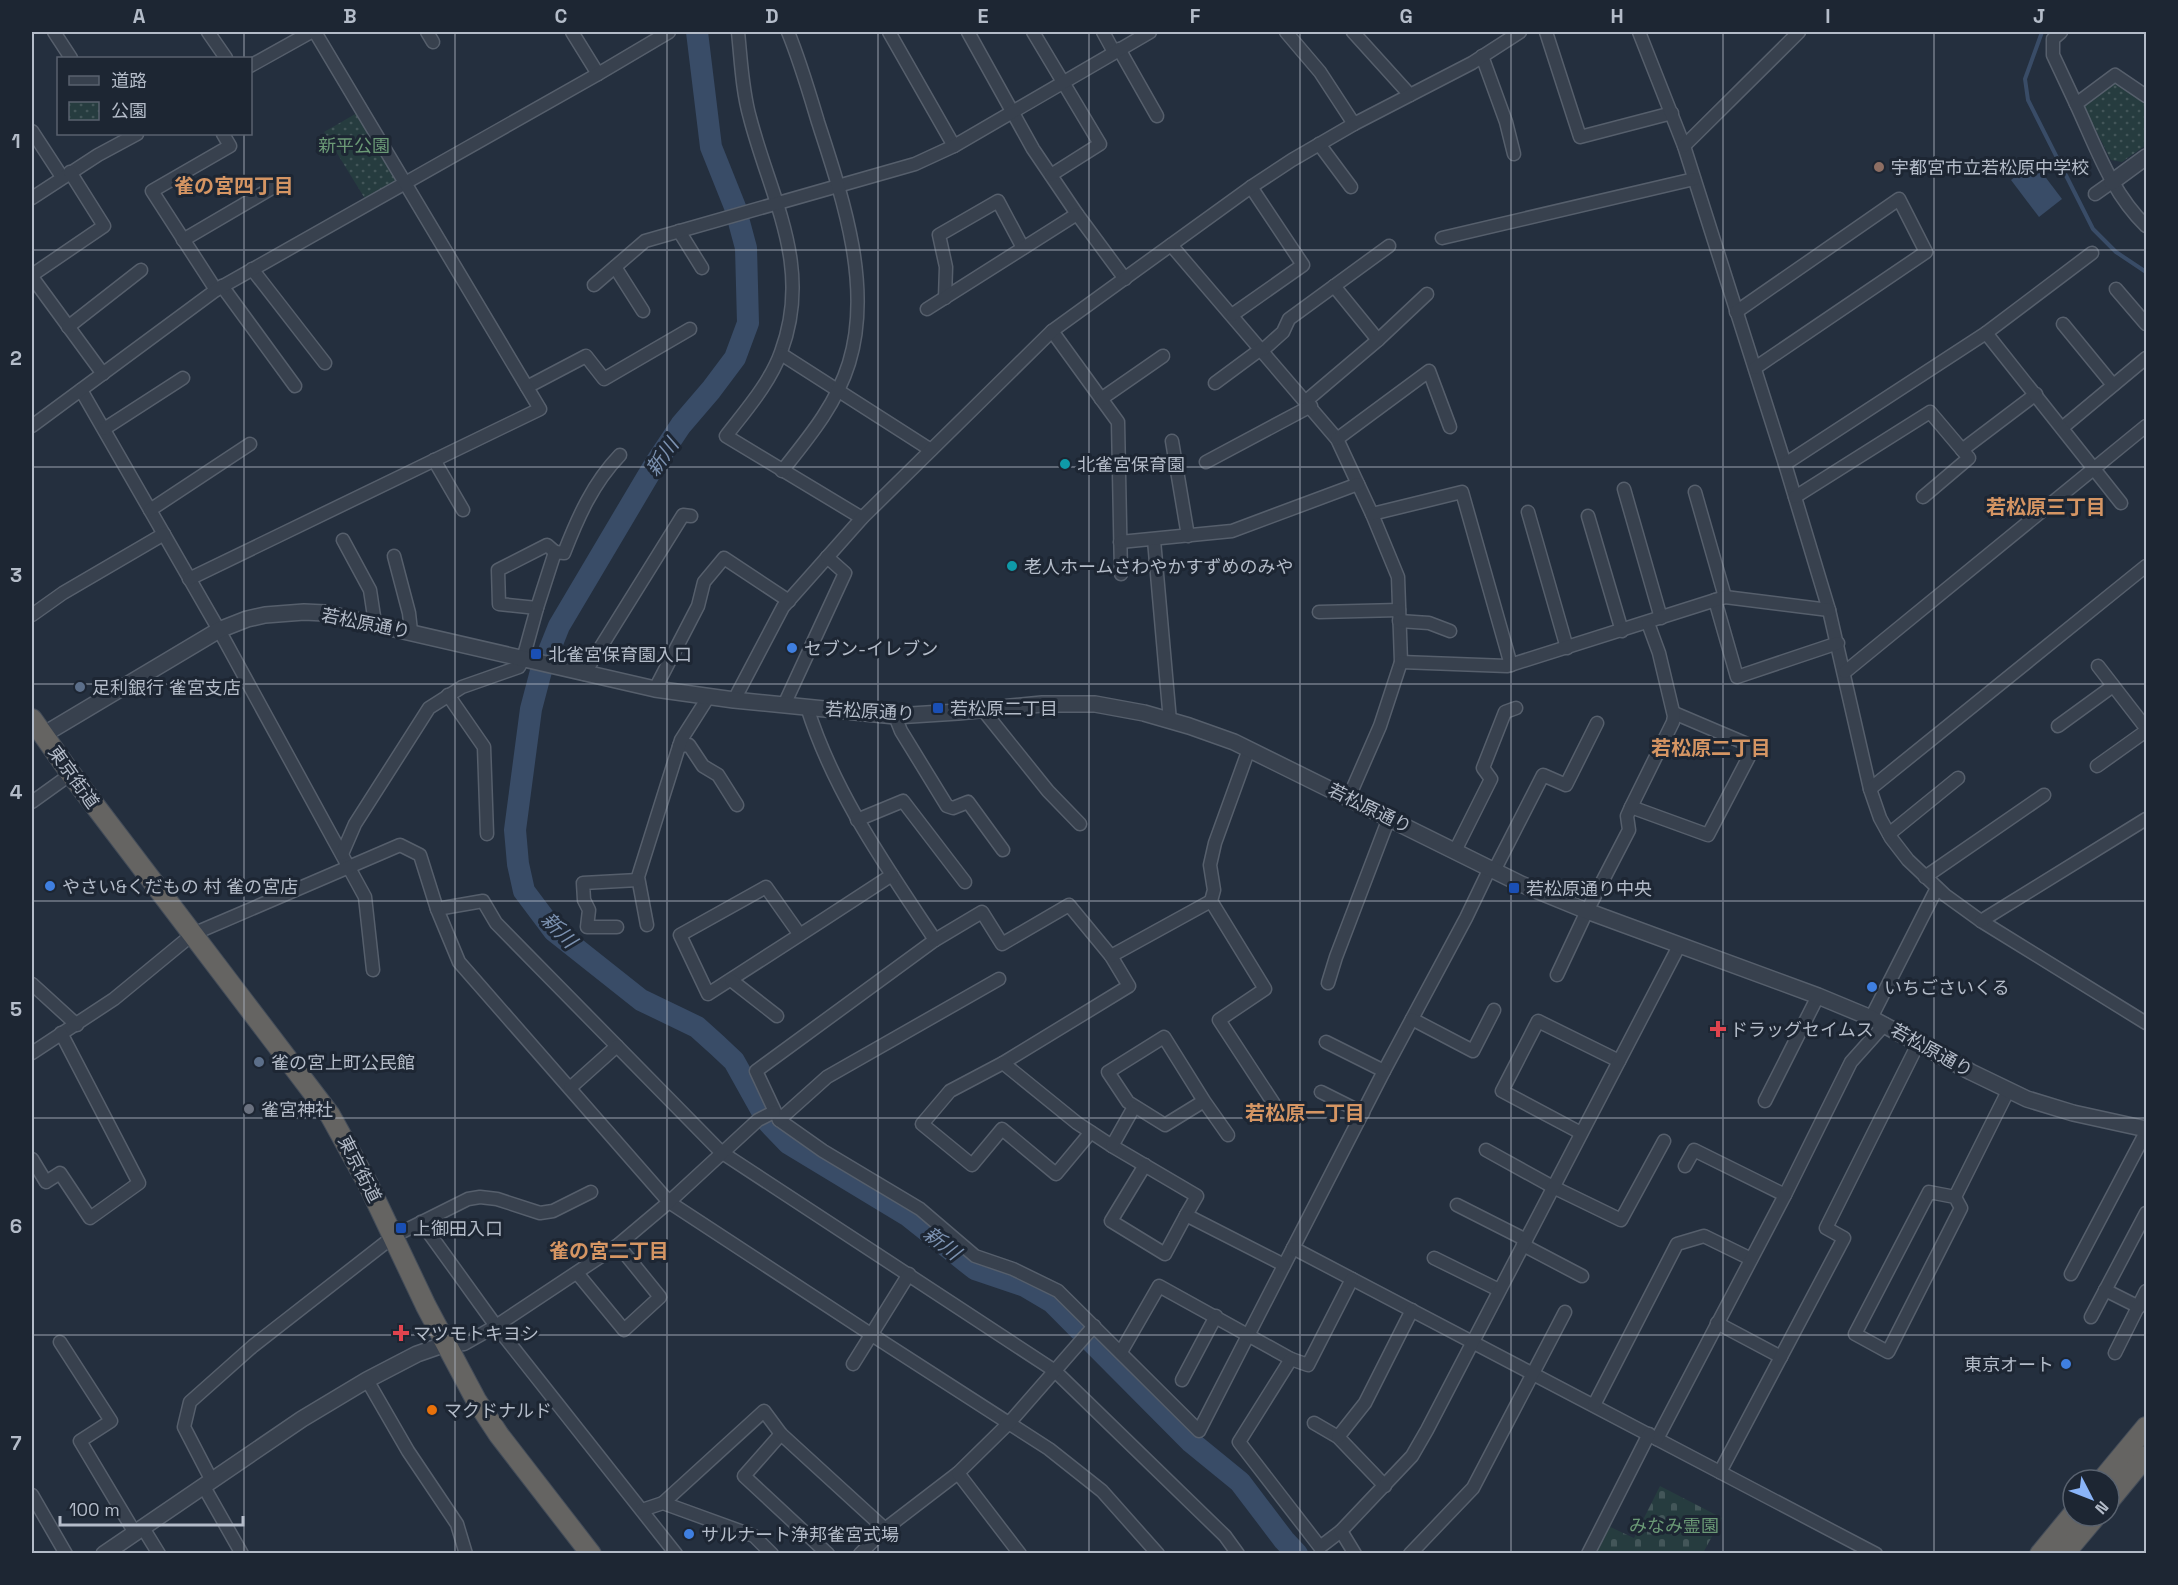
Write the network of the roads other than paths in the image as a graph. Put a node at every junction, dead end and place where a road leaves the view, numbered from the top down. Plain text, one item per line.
1 (54, 32) edge
2 (208, 32) edge
3 (313, 32) edge
4 (572, 32) edge
5 (669, 32) edge
6 (738, 32) edge
7 (788, 32) edge
8 (889, 32) edge
9 (968, 32) edge
10 (1033, 32) edge
11 (1103, 32) edge
12 (1150, 32) edge
13 (1286, 32) edge
14 (1353, 32) edge
15 (1520, 32) edge
16 (1546, 32) edge
17 (1639, 32) edge
18 (1798, 32) edge
19 (2061, 32) edge
20 (1117, 51) junction
21 (70, 57) edge
22 (225, 57) edge
23 (1482, 57) junction
24 (252, 65) edge
25 (598, 74) junction
26 (1063, 82) junction
27 (1410, 95) junction
28 (2146, 96) edge
29 (2076, 104) junction
30 (1013, 111) junction
31 (1672, 113) junction
32 (1157, 116) dead end
33 (1354, 124) junction
34 (32, 131) edge
35 (224, 135) edge
36 (118, 138) edge
37 (1319, 144) junction
38 (954, 146) junction
39 (1684, 146) junction
40 (1514, 154) dead end
41 (2146, 156) edge
42 (66, 175) junction
43 (1052, 175) junction
44 (1694, 179) junction
45 (2112, 182) junction
46 (405, 184) junction
47 (277, 185) dead end
48 (838, 186) junction
49 (1251, 187) junction
50 (1350, 187) dead end
51 (2095, 194) dead end
52 (32, 198) edge
53 (777, 204) junction
54 (1077, 214) junction
55 (2146, 226) edge
56 (679, 231) junction
57 (1442, 238) dead end
58 (183, 240) junction
59 (1171, 245) junction
60 (1389, 246) dead end
61 (1023, 248) junction
62 (2092, 253) dead end
63 (615, 267) junction
64 (702, 268) dead end
65 (252, 269) junction
66 (141, 270) dead end
67 (32, 276) edge
68 (1125, 279) junction
69 (594, 285) dead end
70 (1334, 286) junction
71 (219, 288) junction
72 (2116, 289) dead end
73 (1427, 294) dead end
74 (945, 298) junction
75 (927, 309) dead end
76 (643, 311) dead end
77 (1736, 312) junction
78 (1232, 315) junction
79 (2063, 324) dead end
80 (2146, 324) edge
81 (68, 327) junction
82 (690, 328) dead end
83 (1052, 331) junction
84 (1986, 333) junction
85 (1378, 340) junction
86 (1262, 349) junction
87 (781, 354) junction
88 (1163, 356) dead end
89 (2146, 358) edge
90 (326, 363) dead end
91 (1755, 368) junction
92 (103, 374) junction
93 (183, 378) dead end
94 (1215, 383) dead end
95 (2114, 385) junction
96 (295, 386) dead end
97 (527, 387) junction
98 (81, 390) junction
99 (838, 390) junction
100 (2036, 394) junction
101 (1101, 399) junction
102 (1309, 404) junction
103 (32, 426) edge
104 (1450, 427) dead end
105 (2146, 427) edge
106 (2062, 428) junction
107 (104, 429) junction
108 (1337, 439) junction
109 (1172, 441) dead end
110 (250, 444) dead end
111 (931, 450) junction
112 (1962, 450) junction
113 (620, 455) dead end
114 (434, 460) junction
115 (1206, 462) dead end
116 (1785, 464) junction
117 (2094, 468) junction
118 (782, 471) junction
119 (1358, 484) junction
120 (1624, 489) dead end
121 (1695, 492) dead end
122 (1795, 496) junction
123 (1923, 497) dead end
124 (2121, 503) dead end
125 (150, 510) junction
126 (463, 510) dead end
127 (1528, 512) dead end
128 (1372, 514) junction
129 (691, 516) dead end
130 (1588, 516) dead end
131 (862, 518) junction
132 (164, 534) junction
133 (1188, 536) junction
134 (343, 540) dead end
135 (1154, 540) junction
136 (1120, 542) junction
137 (555, 552) junction
138 (394, 556) dead end
139 (827, 557) junction
140 (2146, 566) edge
141 (1121, 574) dead end
142 (189, 579) junction
143 (1720, 598) junction
144 (789, 601) junction
145 (537, 608) junction
146 (1829, 610) junction
147 (1319, 612) dead end
148 (32, 615) edge
149 (1399, 615) junction
150 (1660, 618) junction
151 (1648, 622) junction
152 (375, 623) junction
153 (219, 630) junction
154 (411, 631) junction
155 (1450, 631) dead end
156 (1622, 631) junction
157 (1838, 643) junction
158 (1567, 648) junction
159 (530, 660) junction
160 (1401, 662) junction
161 (1511, 665) junction
162 (2098, 666) dead end
163 (1845, 672) junction
164 (584, 674) junction
165 (2113, 686) junction
166 (655, 689) junction
167 (448, 695) junction
168 (709, 696) junction
169 (734, 700) junction
170 (784, 705) junction
171 (807, 707) junction
172 (1516, 708) dead end
173 (983, 710) junction
174 (1674, 713) junction
175 (895, 716) junction
176 (1170, 721) junction
177 (1597, 723) dead end
178 (2058, 726) dead end
179 (37, 727) edge
180 (2146, 729) edge
181 (679, 746) junction
182 (1249, 749) junction
183 (2097, 766) dead end
184 (71, 774) junction
185 (1958, 778) dead end
186 (1870, 789) junction
187 (2044, 795) dead end
188 (1349, 797) junction
189 (32, 802) edge
190 (737, 805) dead end
191 (1631, 807) junction
192 (1389, 818) junction
193 (2146, 819) edge
194 (857, 820) junction
195 (1080, 824) dead end
196 (487, 834) dead end
197 (1889, 834) junction
198 (1003, 850) dead end
199 (1455, 851) junction
200 (342, 854) junction
201 (350, 868) junction
202 (1492, 869) junction
203 (892, 875) junction
204 (1925, 877) junction
205 (639, 879) junction
206 (965, 882) dead end
207 (1937, 888) junction
208 (1211, 901) junction
209 (437, 909) junction
210 (1587, 911) junction
211 (1981, 921) junction
212 (647, 925) dead end
213 (617, 927) dead end
214 (193, 934) junction
215 (800, 935) junction
216 (935, 940) junction
217 (1678, 945) junction
218 (1110, 956) junction
219 (373, 970) dead end
220 (1557, 975) dead end
221 (731, 980) junction
222 (999, 980) dead end
223 (1328, 983) dead end
224 (32, 984) edge
225 (1818, 996) junction
226 (1494, 1010) dead end
227 (777, 1016) dead end
228 (1412, 1019) junction
229 (1878, 1021) junction
230 (2146, 1023) edge
231 (77, 1025) junction
232 (61, 1034) junction
233 (1326, 1042) dead end
234 (1919, 1042) junction
235 (617, 1046) junction
236 (32, 1053) edge
237 (1619, 1060) junction
238 (1003, 1063) junction
239 (1384, 1071) junction
240 (570, 1088) junction
241 (2008, 1091) junction
242 (1321, 1092) dead end
243 (1204, 1101) junction
244 (1765, 1101) dead end
245 (1134, 1107) junction
246 (1280, 1113) dead end
247 (1363, 1113) junction
248 (770, 1117) junction
249 (2146, 1130) edge
250 (1091, 1132) junction
251 (1581, 1133) junction
252 (1228, 1135) dead end
253 (1664, 1141) dead end
254 (1112, 1146) junction
255 (1486, 1150) dead end
256 (721, 1152) junction
257 (32, 1159) edge
258 (1145, 1165) junction
259 (1685, 1166) dead end
260 (1553, 1187) junction
261 (591, 1192) dead end
262 (1785, 1195) junction
263 (1955, 1197) junction
264 (669, 1202) junction
265 (1457, 1205) dead end
266 (2146, 1213) edge
267 (1186, 1215) junction
268 (422, 1222) junction
269 (394, 1236) junction
270 (1524, 1242) junction
271 (618, 1245) junction
272 (1293, 1248) junction
273 (1434, 1258) dead end
274 (1751, 1259) junction
275 (1284, 1265) junction
276 (577, 1273) junction
277 (909, 1274) junction
278 (2071, 1274) dead end
279 (1582, 1276) dead end
280 (1352, 1279) junction
281 (1499, 1290) junction
282 (2105, 1290) junction
283 (2146, 1291) edge
284 (2139, 1306) junction
285 (1412, 1310) junction
286 (1565, 1312) dead end
287 (1216, 1316) junction
288 (2091, 1317) dead end
289 (1717, 1323) junction
290 (496, 1326) junction
291 (1089, 1332) junction
292 (872, 1335) junction
293 (1250, 1335) junction
294 (1473, 1341) junction
295 (60, 1342) dead end
296 (447, 1346) junction
297 (1121, 1352) junction
298 (2115, 1353) dead end
299 (1781, 1357) junction
300 (1291, 1359) junction
301 (853, 1364) dead end
302 (1055, 1371) junction
303 (1532, 1373) junction
304 (367, 1380) junction
305 (1182, 1380) dead end
306 (1594, 1405) junction
307 (1010, 1422) junction
308 (1314, 1423) dead end
309 (2146, 1428) edge
310 (781, 1434) junction
311 (1653, 1436) junction
312 (1338, 1437) junction
313 (2146, 1456) edge
314 (2112, 1468) edge
315 (1720, 1472) junction
316 (958, 1473) junction
317 (208, 1484) junction
318 (1385, 1486) junction
319 (2121, 1486) edge
320 (32, 1495) edge
321 (663, 1503) junction
322 (642, 1510) junction
323 (2061, 1528) edge
324 (2086, 1528) edge
325 (885, 1529) junction
326 (139, 1530) junction
327 (1341, 1531) junction
328 (115, 1551) edge
329 (66, 1554) edge
330 (159, 1554) edge
331 (242, 1554) edge
332 (466, 1554) edge
333 (591, 1554) edge
334 (676, 1554) edge
335 (772, 1554) edge
336 (828, 1554) edge
337 (860, 1554) edge
338 (1020, 1554) edge
339 (1158, 1554) edge
340 (1238, 1554) edge
341 (1354, 1554) edge
342 (1410, 1554) edge
343 (1588, 1554) edge
344 (1876, 1554) edge
345 (2040, 1554) edge
346 (2064, 1554) edge

1 - 21 street
2 - 22 street
3 - 24 street
3 - 46 street
4 - 25 street
5 - 25 street
6 - 53 street
7 - 48 street
8 - 38 street
9 - 30 street
10 - 26 street
11 - 20 street
12 - 20 street
13 - 33 street
14 - 27 street
15 - 23 street
16 - 31 street
17 - 31 street
18 - 39 street
19 - 29 street
20 - 26 street
20 - 32 street
23 - 27 street
23 - 40 street
25 - 46 street
26 - 30 street
26 - 43 street
27 - 33 street
28 - 29 street
29 - 45 street
30 - 38 street
30 - 43 street
31 - 39 street
33 - 37 street
34 - 42 street
35 - 58 street
36 - 42 street
37 - 49 street
37 - 50 street
38 - 48 street
39 - 44 street
41 - 45 street
42 - 52 street
42 - 67 street
43 - 54 street
44 - 57 street
44 - 77 street
45 - 51 street
45 - 55 street
46 - 65 street
46 - 97 street
47 - 58 street
48 - 53 street
48 - 99 street
49 - 59 street
49 - 78 street
53 - 56 street
53 - 87 street
54 - 61 street
54 - 68 street
56 - 63 street
56 - 64 street
58 - 71 street
59 - 68 street
59 - 78 street
60 - 70 street
61 - 74 street
61 - 74 street
62 - 84 street
63 - 69 street
63 - 76 street
65 - 71 street
65 - 90 street
66 - 81 street
67 - 81 street
68 - 83 street
70 - 85 street
70 - 86 street
71 - 92 street
71 - 96 street
72 - 80 street
73 - 85 street
74 - 75 street
77 - 91 street
77 - 91 street
78 - 86 street
79 - 95 street
81 - 92 street
82 - 97 street
83 - 101 street
83 - 111 street
84 - 100 street
84 - 116 street
85 - 102 street
86 - 94 street
86 - 102 street
87 - 99 street
87 - 118 street
88 - 101 street
89 - 95 street
91 - 116 street
92 - 98 street
93 - 107 street
95 - 106 street
97 - 114 street
98 - 103 street
98 - 107 street
99 - 111 street
99 - 118 street
100 - 106 street
100 - 112 street
101 - 136 street
102 - 108 street
102 - 115 street
104 - 108 street
105 - 117 street
106 - 117 street
107 - 125 street
108 - 119 street
109 - 133 street
110 - 125 street
111 - 131 street
112 - 122 street
112 - 123 street
113 - 137 street
114 - 126 street
114 - 142 street
116 - 122 street
117 - 124 street
117 - 163 street
118 - 131 street
119 - 128 street
119 - 133 street
120 - 150 street
121 - 143 street
122 - 146 street
125 - 132 street
127 - 158 street
128 - 149 street
128 - 161 street
129 - 164 street
130 - 156 street
131 - 139 street
132 - 142 street
132 - 148 street
133 - 135 street
134 - 152 street
135 - 136 street
135 - 176 street
136 - 141 street
137 - 145 street
137 - 145 street
138 - 154 street
139 - 144 street
139 - 170 street
140 - 186 street
142 - 153 street
143 - 146 street
143 - 150 street
143 - 157 street
144 - 166 street
144 - 169 street
145 - 159 street
146 - 157 street
147 - 149 street
149 - 155 street
149 - 160 street
150 - 151 street
151 - 156 street
151 - 174 street
152 - 153 street, 若松原通り
152 - 154 street, 若松原通り
153 - 179 street, 若松原通り
153 - 200 street
154 - 159 street, 若松原通り
156 - 158 street
157 - 163 street
158 - 161 street
159 - 164 street, 若松原通り
159 - 167 street
160 - 161 street
160 - 188 street
162 - 165 street
163 - 186 street
164 - 166 street, 若松原通り
165 - 178 street
165 - 180 street
166 - 168 street, 若松原通り
167 - 196 street
167 - 200 street
168 - 169 street, 若松原通り
168 - 181 street
169 - 170 street, 若松原通り
170 - 171 street, 若松原通り
171 - 175 street, 若松原通り
171 - 194 street
172 - 199 street
173 - 175 street, 若松原通り
173 - 176 street, 若松原通り
173 - 195 street
174 - 191 street
174 - 191 street
175 - 198 street
176 - 182 street, 若松原通り
177 - 202 street
179 - 184 highway, 東京街道
180 - 183 street
181 - 190 street
181 - 205 street
182 - 188 street, 若松原通り
182 - 208 street
184 - 189 street
184 - 214 highway, 東京街道
185 - 197 street
186 - 197 street
187 - 204 street
188 - 192 street, 若松原通り
191 - 210 street
192 - 199 street, 若松原通り
192 - 223 street
193 - 211 street
194 - 203 street
194 - 206 street
197 - 204 street
199 - 202 street, 若松原通り
200 - 201 street
201 - 209 street
201 - 214 street
201 - 219 street
202 - 210 street, 若松原通り
202 - 228 street
203 - 215 street
203 - 216 street
204 - 207 street
205 - 212 street
205 - 213 street
207 - 211 street
207 - 229 street
208 - 218 street
208 - 246 street
209 - 235 street
209 - 240 street
210 - 217 street, 若松原通り
210 - 220 street
211 - 230 street
214 - 231 street
214 - 269 highway, 東京街道
215 - 221 street
215 - 221 street
216 - 218 street
216 - 248 street
217 - 225 street, 若松原通り
217 - 237 street
218 - 238 street
221 - 227 street
222 - 248 street
224 - 231 street
225 - 229 street, 若松原通り
225 - 244 street
226 - 228 street
228 - 239 street
229 - 234 street, 若松原通り
229 - 262 street
231 - 232 street
232 - 236 street
232 - 257 street
233 - 239 street
234 - 241 street, 若松原通り
234 - 299 street
235 - 240 street
235 - 256 street
237 - 251 street
237 - 251 street
238 - 250 street
238 - 250 street
239 - 247 street
240 - 264 street
241 - 249 street, 若松原通り
241 - 263 street
242 - 247 street
243 - 245 street
243 - 245 street
243 - 252 street
245 - 254 street
247 - 272 street
248 - 256 street
248 - 291 street
249 - 278 street
250 - 254 street
251 - 260 street
253 - 260 street
254 - 258 street
255 - 260 street
256 - 264 street
256 - 277 street
258 - 267 street
258 - 267 street
259 - 262 street
260 - 270 street
261 - 268 street
262 - 274 street
263 - 263 street
264 - 271 street
264 - 292 street
265 - 270 street
266 - 282 street
267 - 275 street
268 - 269 street
268 - 290 street
269 - 296 highway, 東京街道
269 - 317 street
270 - 279 street
270 - 281 street
271 - 276 street
271 - 276 street
272 - 275 street
272 - 280 street
273 - 281 street
274 - 289 street
274 - 306 street
275 - 293 street
276 - 290 street
277 - 292 street
277 - 302 street
280 - 285 street
280 - 300 street
281 - 294 street
282 - 284 street
282 - 288 street
283 - 284 street
284 - 298 street
285 - 294 street
285 - 312 street
286 - 303 street
287 - 293 street
287 - 297 street
287 - 305 street
289 - 299 street
289 - 311 street
290 - 296 street
290 - 322 street
291 - 297 street
291 - 302 street
292 - 301 street
292 - 307 street
293 - 297 street
293 - 300 street
294 - 303 street
294 - 318 street
295 - 326 street
296 - 304 street
296 - 333 highway, 東京街道
299 - 315 street
300 - 327 street
302 - 307 street
302 - 340 street
303 - 306 street
303 - 342 street
304 - 317 street
304 - 332 street
306 - 311 street
307 - 316 street
307 - 339 street
308 - 312 street
309 - 314 highway
310 - 321 street
310 - 325 street
310 - 336 street
311 - 315 street
311 - 343 street
312 - 318 street
313 - 319 highway
315 - 344 street
316 - 325 street
316 - 338 street
317 - 326 street
317 - 331 street
318 - 327 street
320 - 329 street
321 - 322 street
321 - 335 street
322 - 334 street
323 - 345 highway
324 - 346 highway
325 - 337 street
326 - 328 street
326 - 330 street
327 - 341 street

